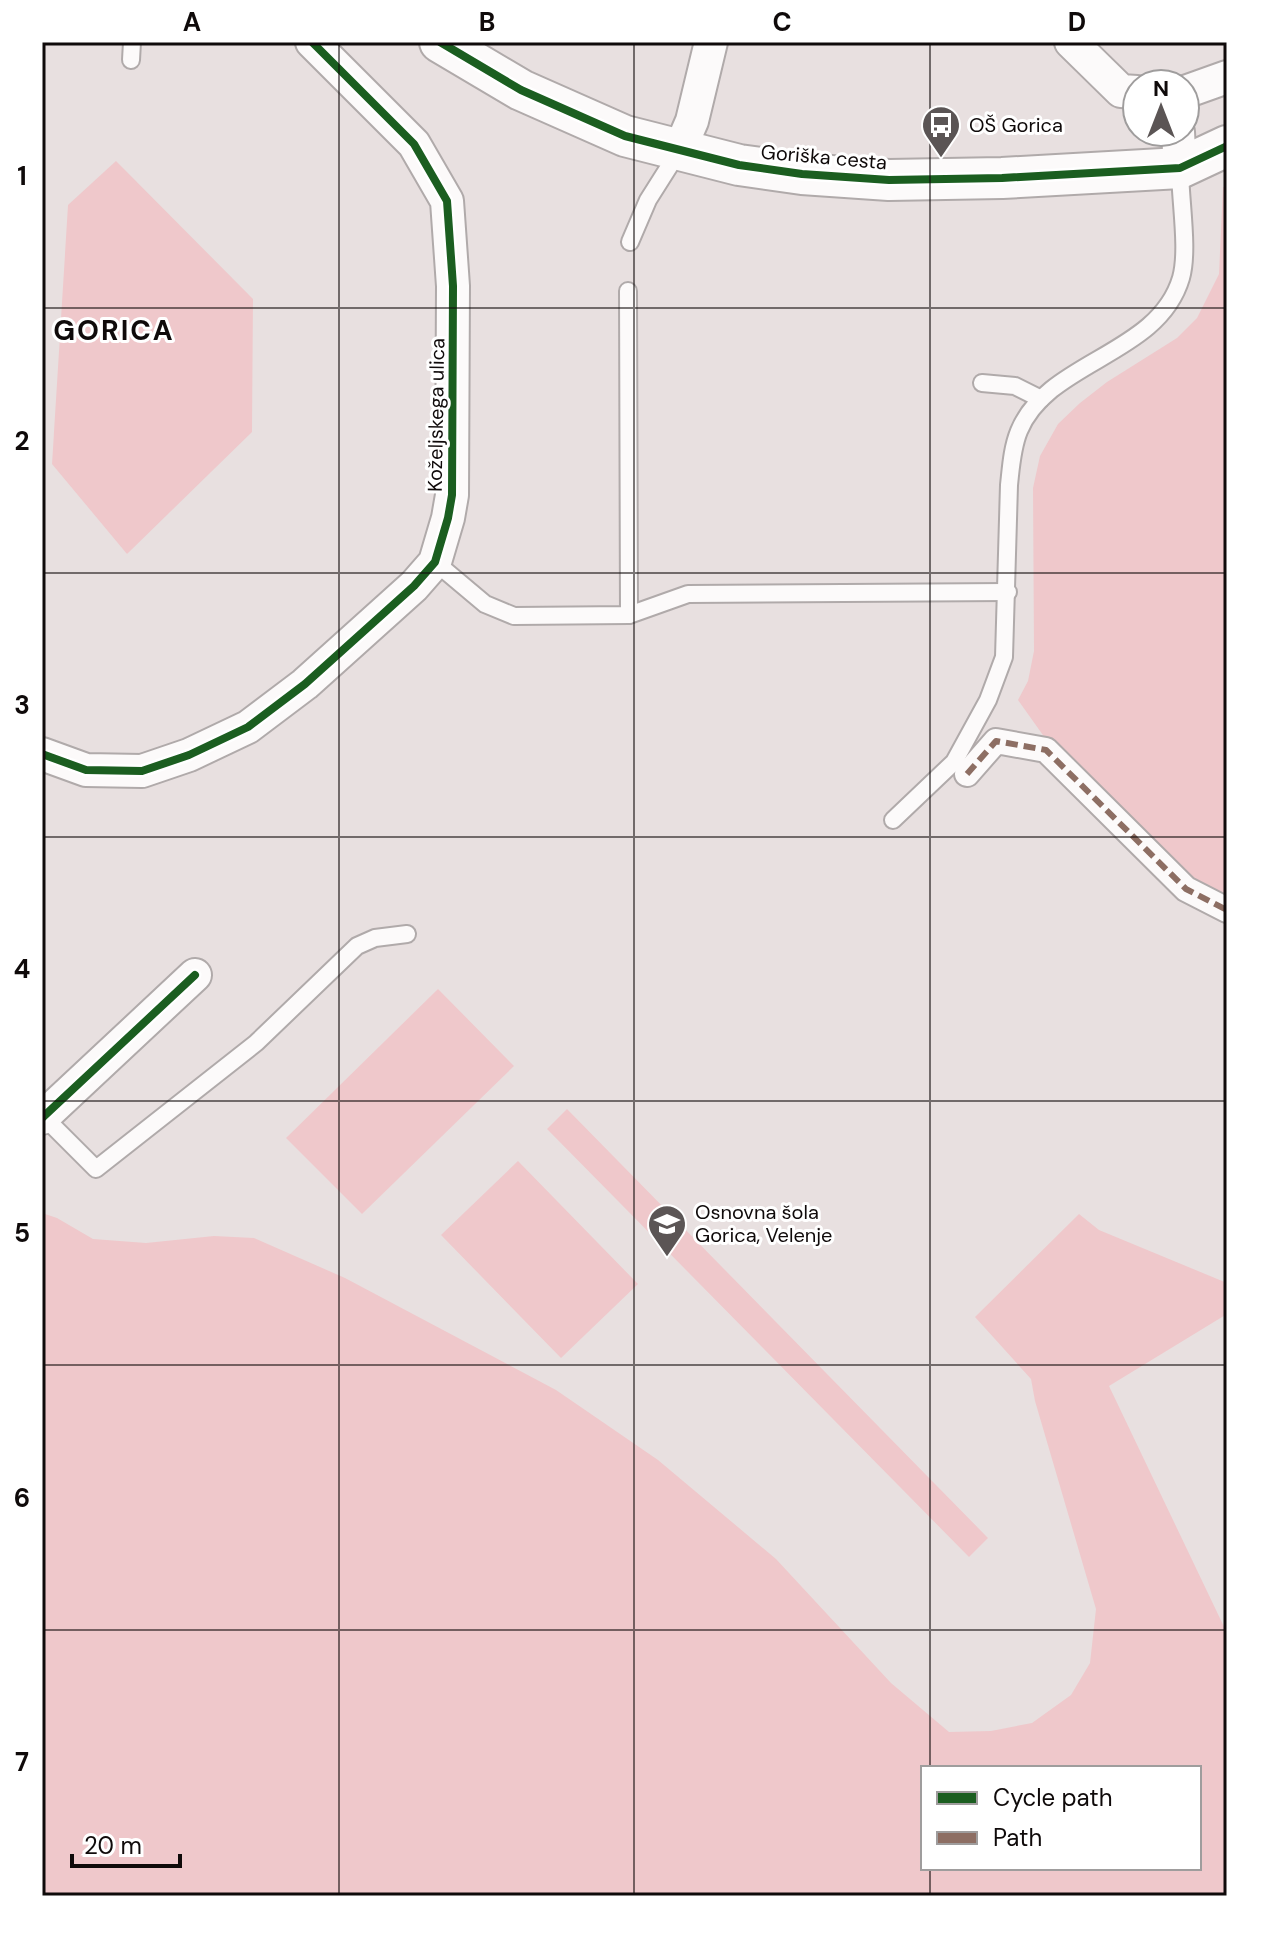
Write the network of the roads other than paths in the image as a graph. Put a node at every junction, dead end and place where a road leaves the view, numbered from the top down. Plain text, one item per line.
1 (132, 42) edge
2 (312, 42) edge
3 (440, 42) edge
4 (711, 42) edge
5 (1071, 42) edge
6 (131, 60) dead end
7 (1227, 77) edge
8 (1201, 86) edge
9 (1121, 91) edge
10 (1227, 146) edge
11 (1179, 150) edge
12 (679, 151) junction
13 (630, 242) dead end
14 (628, 291) dead end
15 (982, 383) dead end
16 (1041, 399) junction
17 (435, 562) junction
18 (1008, 592) junction
19 (629, 615) junction
20 (42, 754) edge
21 (967, 774) dead end
22 (893, 820) dead end
23 (1227, 910) edge
24 (407, 934) dead end
25 (195, 975) dead end
26 (43, 1117) edge

1 - 6 lane
2 - 17 street, Koželjskega ulica
3 - 12 street, Goriška cesta
4 - 12 street
5 - 9 street
7 - 8 street
10 - 11 street, Goriška cesta
11 - 12 street, Goriška cesta
11 - 16 lane
12 - 13 lane
14 - 19 lane
15 - 16 lane
16 - 18 lane
17 - 19 lane
17 - 20 street, Koželjskega ulica
18 - 19 lane
18 - 22 lane
21 - 23 street
24 - 26 lane
25 - 26 street

